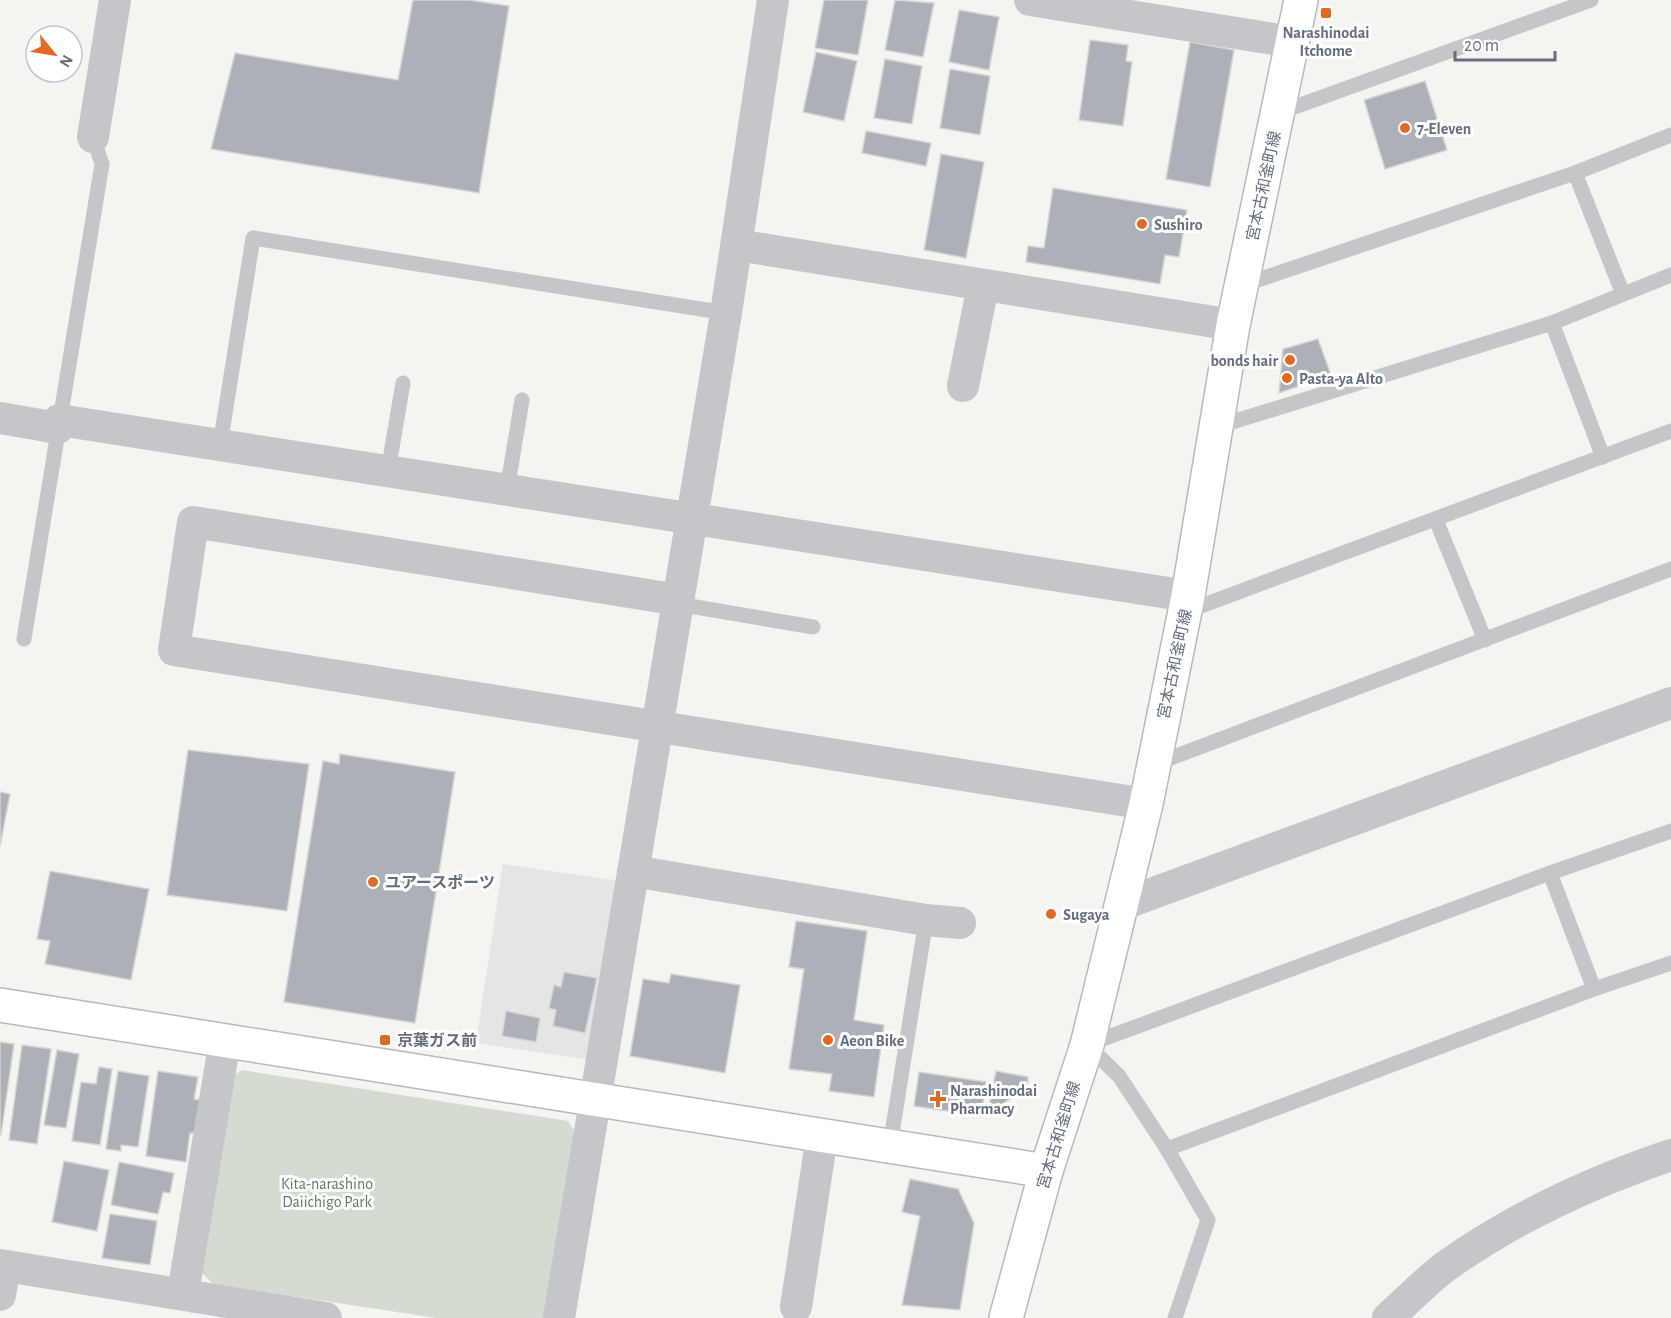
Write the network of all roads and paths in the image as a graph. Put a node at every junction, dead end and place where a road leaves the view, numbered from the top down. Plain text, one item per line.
1 (115, 0) edge
2 (773, 0) edge
3 (1030, 0) edge
4 (1300, 0) edge
5 (1591, 0) edge
6 (1292, 42) junction
7 (1278, 113) junction
8 (1671, 135) edge
9 (93, 137) joint
10 (1575, 173) junction
11 (737, 245) junction
12 (1671, 275) edge
13 (1243, 285) junction
14 (983, 286) junction
15 (1623, 294) junction
16 (726, 313) junction
17 (1552, 323) junction
18 (1233, 324) junction
19 (403, 383) dead end
20 (963, 386) dead end
21 (522, 400) dead end
22 (0, 418) edge
23 (58, 424) junction
24 (1216, 427) junction
25 (1671, 431) edge
26 (220, 445) junction
27 (1603, 457) junction
28 (388, 471) junction
29 (507, 490) junction
30 (692, 518) junction
31 (1436, 520) junction
32 (1671, 568) edge
33 (678, 602) junction
34 (1187, 604) junction
35 (813, 627) dead end
36 (24, 639) dead end
37 (1485, 640) junction
38 (1671, 703) edge
39 (657, 726) junction
40 (1153, 765) junction
41 (1146, 804) junction
42 (1671, 831) edge
43 (633, 871) junction
44 (1550, 873) junction
45 (1121, 905) junction
46 (926, 920) junction
47 (960, 923) dead end
48 (1671, 963) edge
49 (1594, 989) junction
50 (0, 1005) edge
51 (225, 1040) junction
52 (1086, 1045) junction
53 (595, 1098) junction
54 (822, 1136) junction
55 (890, 1146) junction
56 (1167, 1149) junction
57 (1671, 1155) edge
58 (1046, 1171) junction
59 (2, 1275) edge
60 (183, 1293) junction
61 (796, 1306) dead end
62 (276, 1314) edge
63 (326, 1318) edge
64 (559, 1318) edge
65 (1005, 1318) edge
66 (1175, 1318) edge
67 (1388, 1318) edge

1 - 9 street
2 - 11 street
3 - 6 street
4 - 6 street, 宮本古和釜町線
5 - 7 lane
6 - 7 street, 宮本古和釜町線
7 - 13 street, 宮本古和釜町線
8 - 10 lane
9 - 23 lane
10 - 13 lane
10 - 15 lane
11 - 14 street
11 - 16 street
12 - 15 lane
13 - 18 street, 宮本古和釜町線
14 - 18 street
14 - 20 street
15 - 17 lane
16 - 26 lane
16 - 30 street
17 - 24 lane
17 - 27 lane
18 - 24 street, 宮本古和釜町線
19 - 28 lane
21 - 29 lane
22 - 23 street
23 - 26 street
23 - 36 lane
24 - 34 street, 宮本古和釜町線
25 - 27 lane
26 - 28 street
27 - 31 lane
28 - 29 street
29 - 30 street
30 - 33 street
30 - 34 street
31 - 34 lane
31 - 37 lane
32 - 37 lane
33 - 35 lane
33 - 39 street
33 - 39 street
34 - 40 street, 宮本古和釜町線
37 - 40 lane
38 - 45 street
39 - 41 street
39 - 43 street
40 - 41 street, 宮本古和釜町線
41 - 45 street, 宮本古和釜町線
42 - 44 lane
43 - 46 street
43 - 53 street
44 - 49 lane
44 - 52 lane
45 - 52 street, 宮本古和釜町線
46 - 47 street
46 - 55 lane
48 - 49 lane
49 - 56 lane
50 - 51 street
51 - 53 street
51 - 60 street
52 - 56 lane
52 - 58 street, 宮本古和釜町線
53 - 54 street
53 - 64 street
54 - 55 street
54 - 61 street
55 - 58 street
56 - 66 lane
57 - 67 street
58 - 65 street, 宮本古和釜町線
59 - 60 street
60 - 62 street
62 - 63 street

